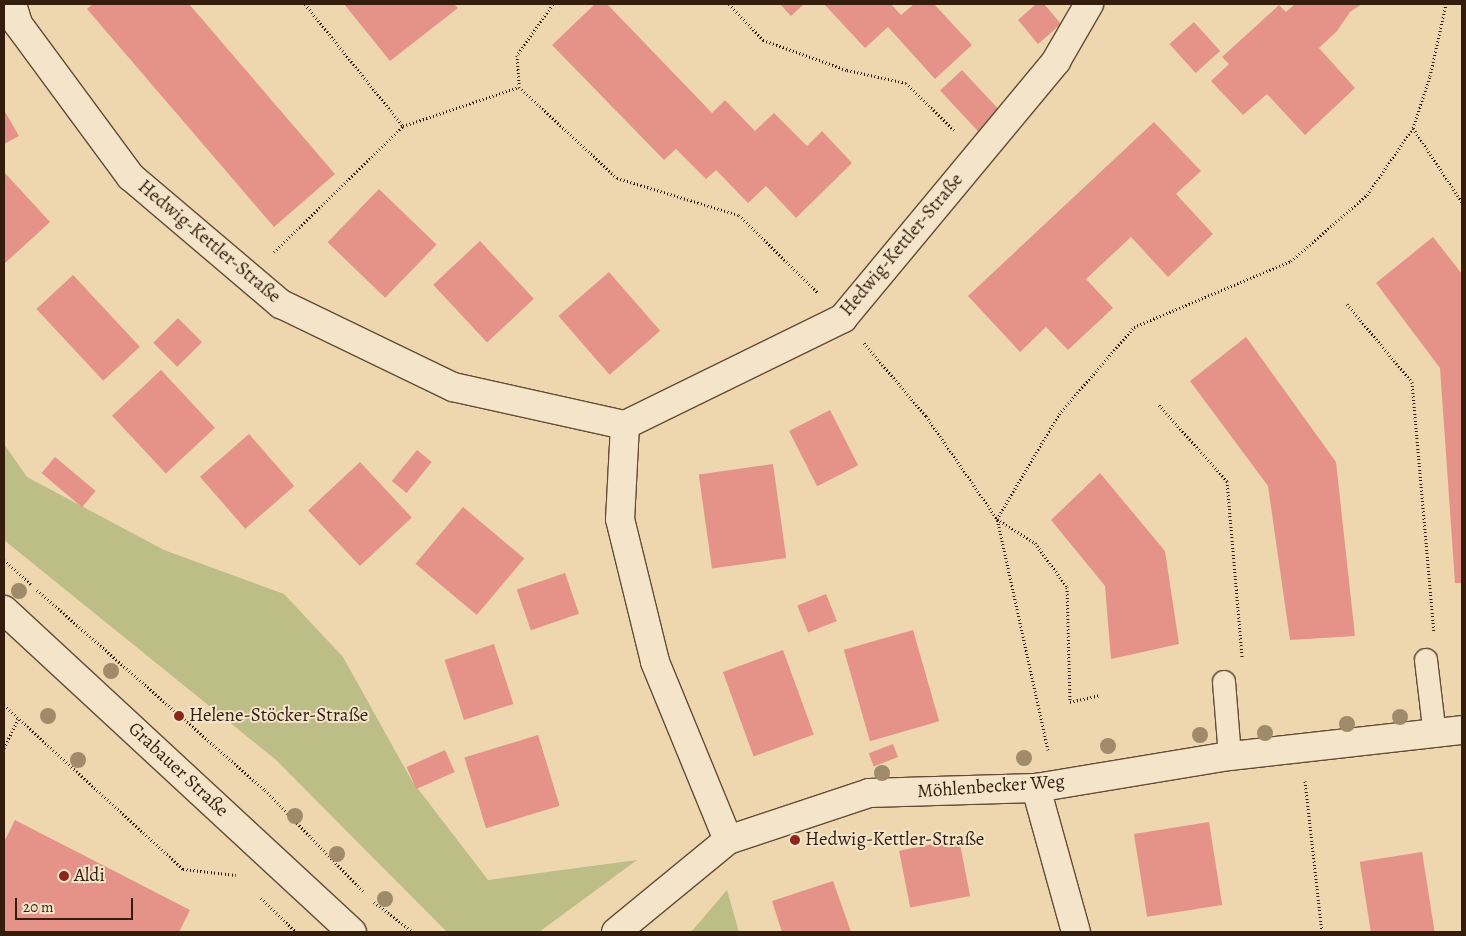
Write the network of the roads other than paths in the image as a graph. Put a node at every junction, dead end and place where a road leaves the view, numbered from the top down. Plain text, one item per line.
1 (12, 4) edge
2 (1089, 4) edge
3 (625, 425) junction
4 (4, 610) edge
5 (1426, 660) dead end
6 (1224, 682) dead end
7 (1462, 730) edge
8 (1435, 735) junction
9 (1230, 756) junction
10 (1046, 787) junction
11 (728, 840) junction
12 (352, 932) edge
13 (616, 932) edge
14 (1076, 932) edge

1 - 3 street, Hedwig-Kettler-Straße
2 - 3 street, Hedwig-Kettler-Straße
3 - 11 street
4 - 12 street, Grabauer Straße
5 - 8 lane
6 - 9 lane
7 - 8 street, Möhlenbecker Weg
8 - 9 street, Möhlenbecker Weg
9 - 10 street, Möhlenbecker Weg
10 - 11 street, Möhlenbecker Weg
10 - 14 street
11 - 13 street, Möhlenbecker Weg

